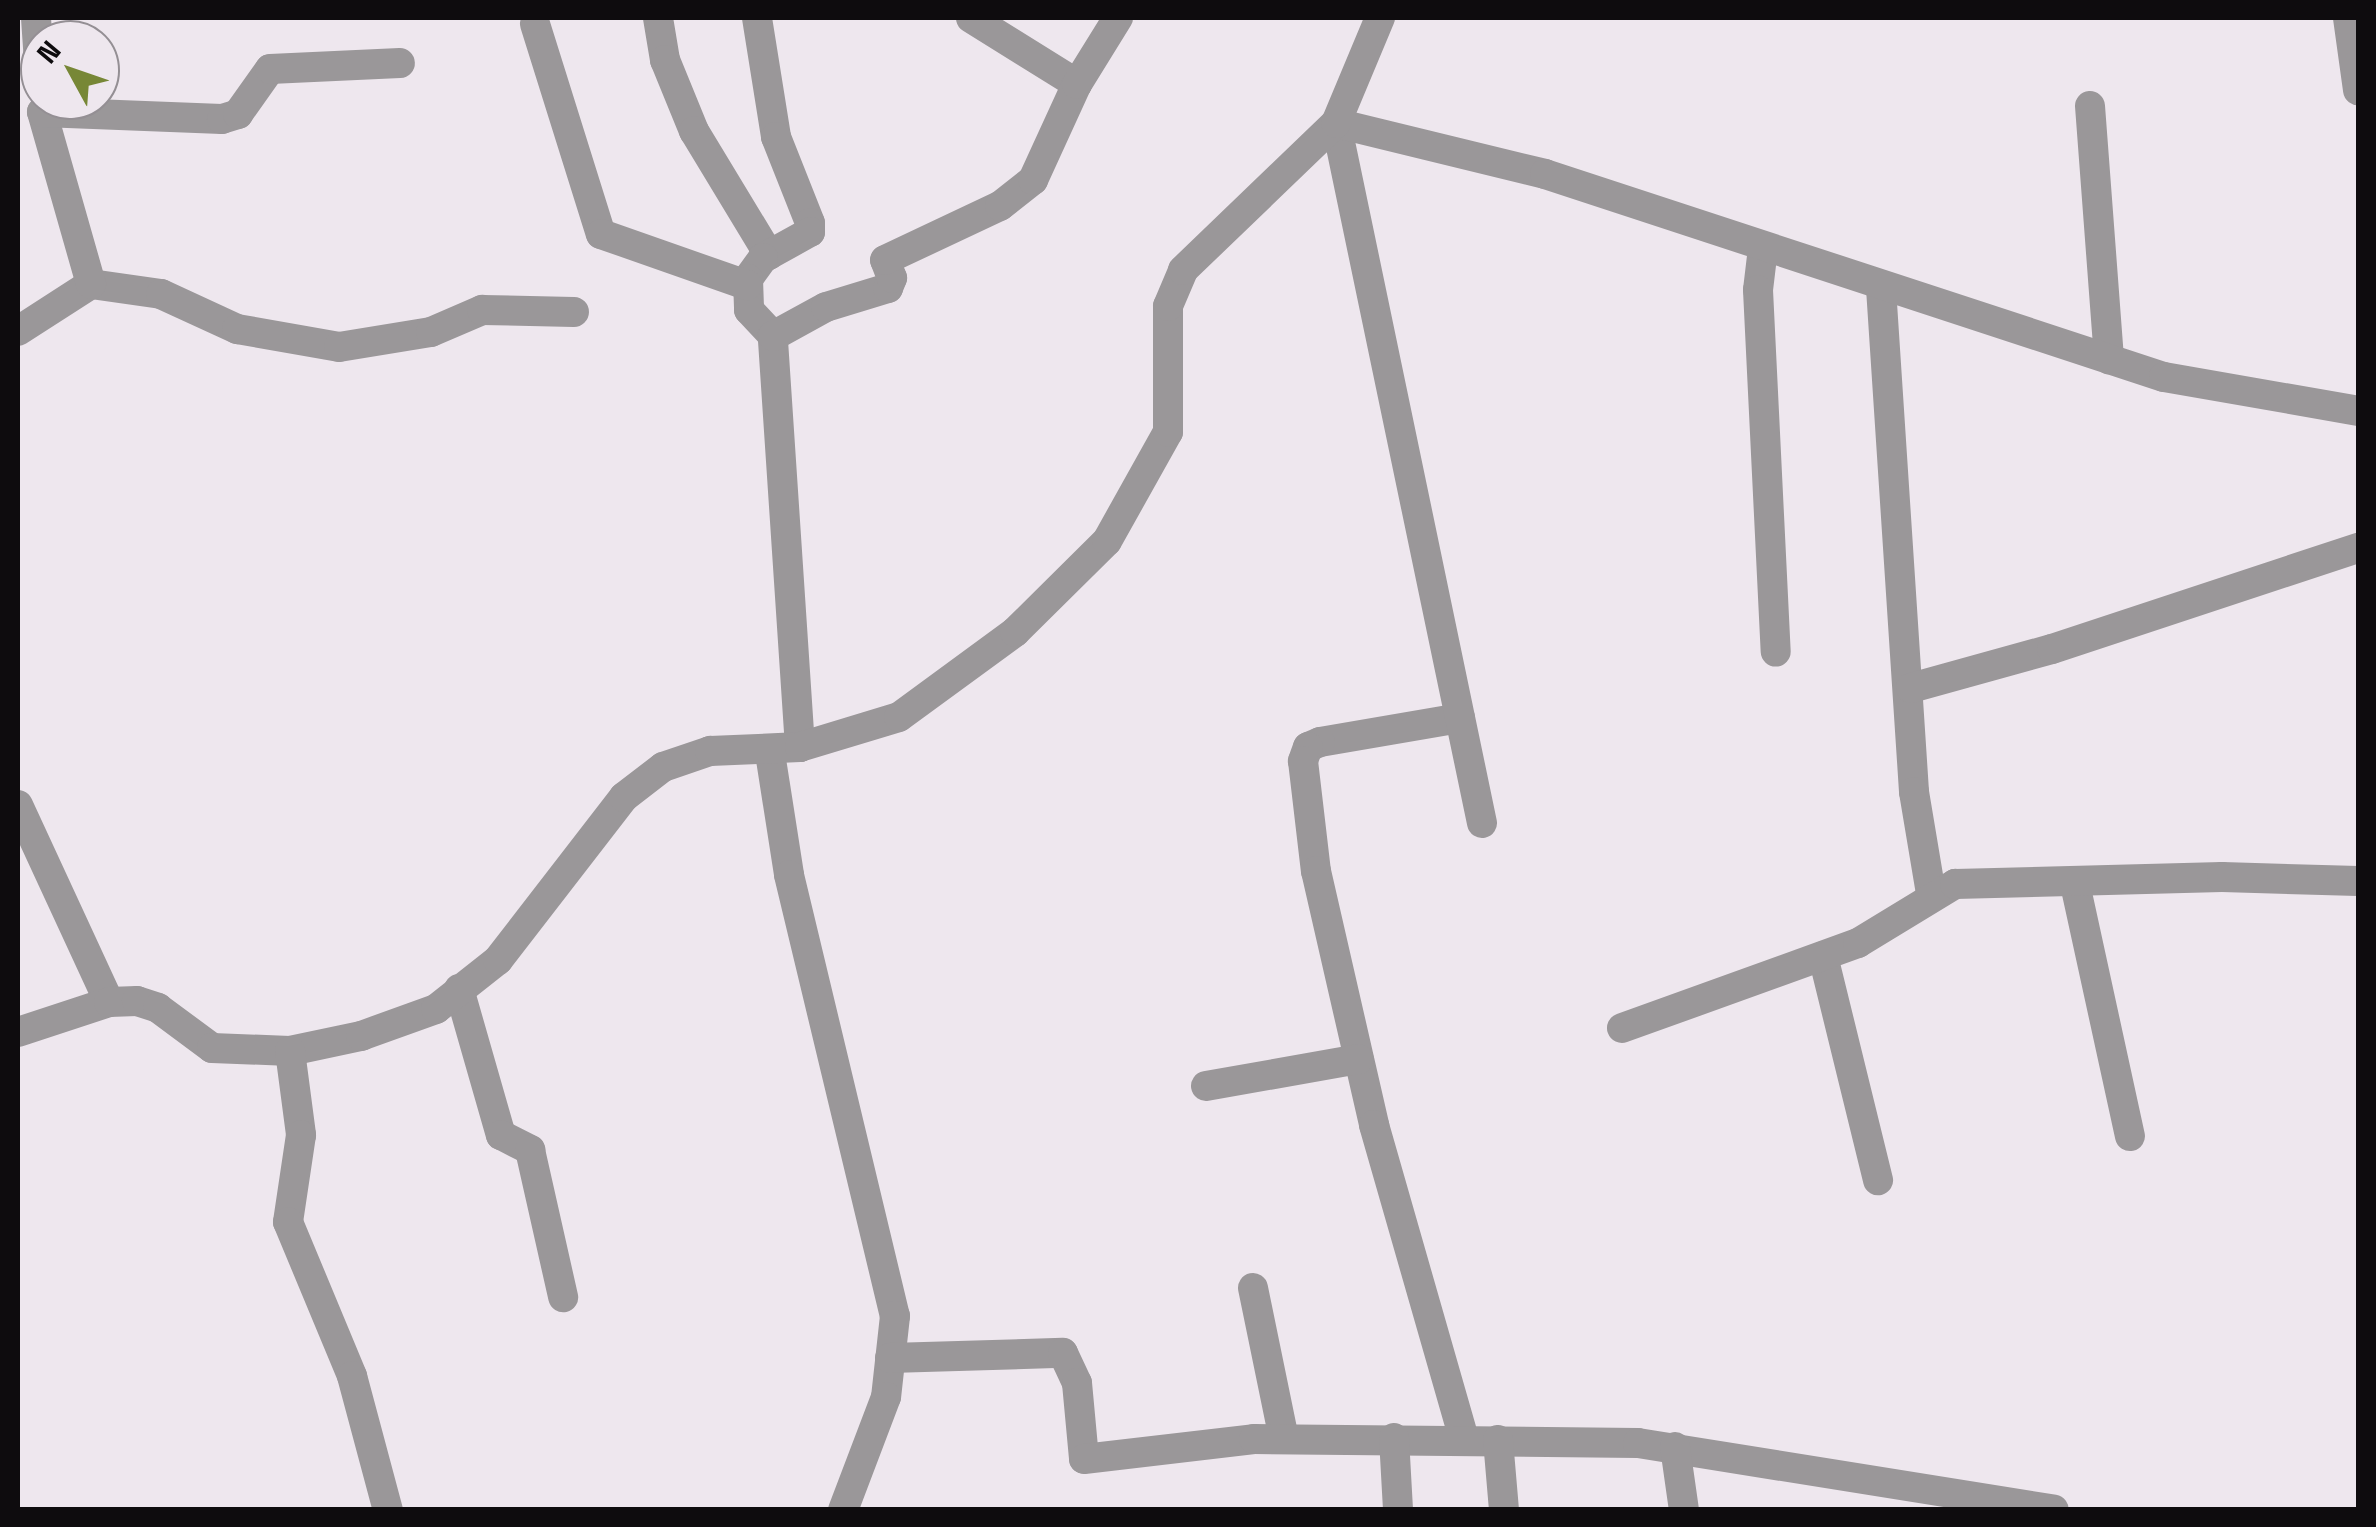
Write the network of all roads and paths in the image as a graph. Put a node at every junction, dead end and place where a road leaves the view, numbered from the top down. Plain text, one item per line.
1 (658, 18) edge
2 (757, 18) edge
3 (971, 18) edge
4 (1118, 18) edge
5 (1380, 18) edge
6 (2348, 18) edge
7 (536, 24) dead end
8 (400, 63) dead end
9 (1077, 84) junction
10 (2358, 90) edge
11 (2090, 106) dead end
12 (120, 114) edge
13 (37, 120) edge
14 (1336, 123) junction
15 (1763, 248) junction
16 (769, 254) junction
17 (91, 284) junction
18 (747, 285) junction
19 (1881, 288) junction
20 (574, 312) dead end
21 (18, 331) edge
22 (772, 336) junction
23 (2109, 360) junction
24 (2358, 411) edge
25 (2358, 548) edge
26 (1776, 652) dead end
27 (1911, 688) junction
28 (1460, 718) junction
29 (800, 747) junction
30 (770, 753) junction
31 (18, 805) edge
32 (1482, 823) dead end
33 (2358, 881) edge
34 (2075, 884) junction
35 (1931, 894) junction
36 (1824, 956) junction
37 (459, 990) junction
38 (109, 1002) junction
39 (1622, 1028) dead end
40 (18, 1032) edge
41 (290, 1050) junction
42 (1359, 1059) junction
43 (1206, 1086) dead end
44 (2130, 1136) dead end
45 (1878, 1180) dead end
46 (1253, 1288) dead end
47 (563, 1297) dead end
48 (890, 1358) junction
49 (1394, 1438) junction
50 (1284, 1439) junction
51 (1464, 1439) junction
52 (1498, 1440) junction
53 (1675, 1447) junction
54 (1948, 1499) edge
55 (388, 1510) edge
56 (843, 1510) edge
57 (1398, 1510) edge
58 (1504, 1510) edge
59 (1684, 1510) edge
60 (2054, 1510) edge

1 - 16 street
2 - 16 street
3 - 9 street
4 - 9 street
5 - 14 street
6 - 10 street
7 - 18 street
8 - 12 street
9 - 22 street
11 - 23 street
13 - 17 street
14 - 15 street
14 - 28 street
14 - 29 street
15 - 19 street
15 - 26 street
16 - 18 street
17 - 20 street
17 - 21 street
18 - 22 street
19 - 23 street
19 - 27 street
22 - 29 street
23 - 24 street
25 - 27 street
27 - 35 street
28 - 32 street
28 - 42 street
29 - 30 street
30 - 37 street
30 - 48 street
31 - 38 street
33 - 34 street
34 - 35 street
34 - 44 street
35 - 36 street
36 - 39 street
36 - 45 street
37 - 41 street
37 - 47 street
38 - 40 street
38 - 41 street
41 - 55 street
42 - 43 street
42 - 51 street
46 - 50 street
48 - 50 street
48 - 56 street
49 - 50 street
49 - 51 street
49 - 57 street
51 - 52 street
52 - 53 street
52 - 58 street
53 - 54 street
53 - 59 street
54 - 60 street

